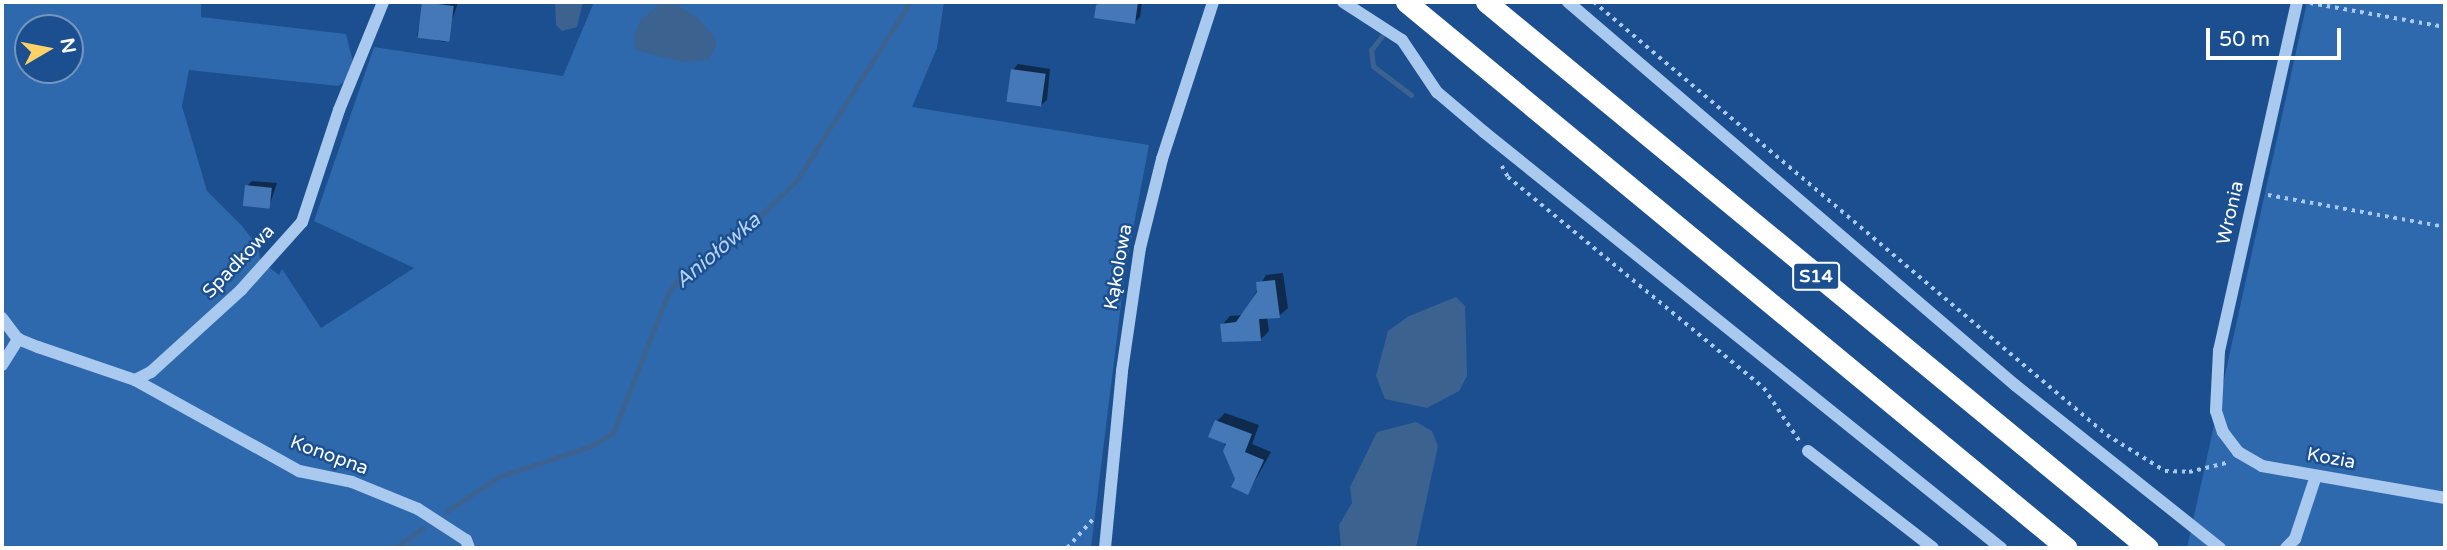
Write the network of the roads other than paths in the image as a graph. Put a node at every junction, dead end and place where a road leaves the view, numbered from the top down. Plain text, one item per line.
1 (383, 2) edge
2 (1213, 2) edge
3 (1343, 2) edge
4 (1406, 2) edge
5 (1486, 2) edge
6 (1568, 2) edge
7 (2299, 2) edge
8 (2, 318) edge
9 (18, 339) junction
10 (2, 365) edge
11 (135, 380) junction
12 (2223, 432) joint
13 (1808, 451) road end
14 (2316, 476) junction
15 (2445, 498) edge
16 (469, 548) edge
17 (1105, 548) edge
18 (1933, 548) edge
19 (2001, 548) edge
20 (2067, 548) edge
21 (2148, 548) edge
22 (2220, 548) edge
23 (2286, 548) edge

1 - 11 street, Spadkowa
2 - 17 street, Kąkolowa
3 - 19 street
4 - 20 highway, S14
5 - 21 highway, S14
6 - 22 street
7 - 12 street, Wronia
8 - 9 street
9 - 10 street
9 - 11 street
11 - 16 street, Konopna
12 - 14 street, Kozia
13 - 18 street
14 - 15 street, Kozia
14 - 23 street

